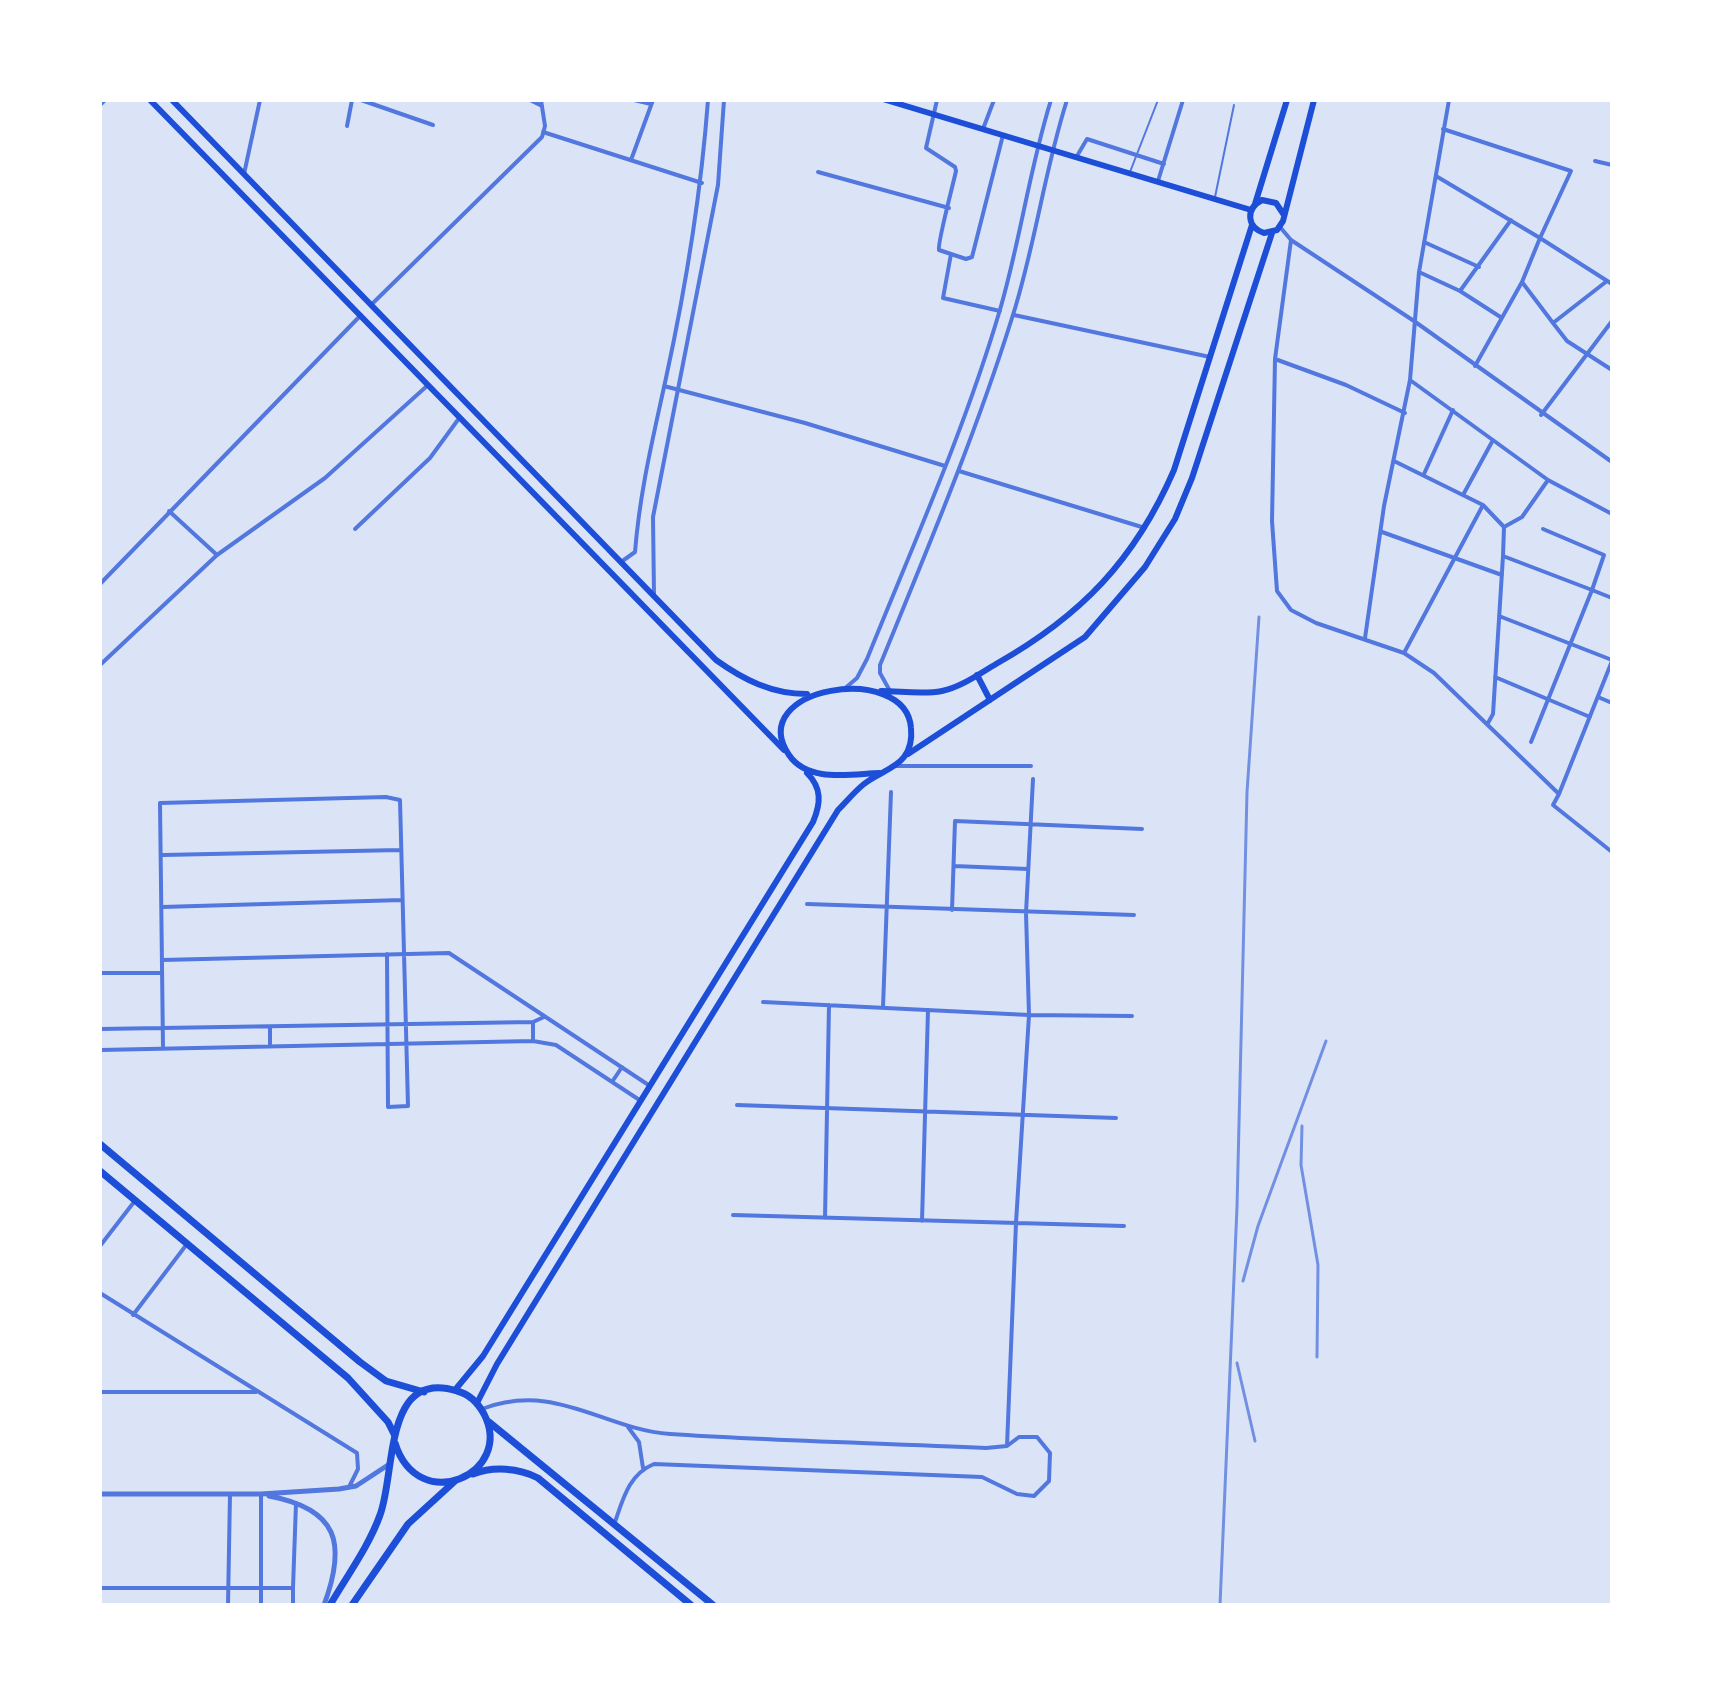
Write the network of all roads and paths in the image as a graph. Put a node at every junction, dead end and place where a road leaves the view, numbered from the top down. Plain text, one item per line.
1 (105, 100) edge
2 (150, 100) edge
3 (172, 100) edge
4 (260, 100) edge
5 (352, 100) edge
6 (361, 100) edge
7 (530, 100) edge
8 (634, 100) edge
9 (708, 100) edge
10 (724, 100) edge
11 (886, 100) edge
12 (937, 100) edge
13 (994, 100) edge
14 (1051, 100) edge
15 (1067, 100) edge
16 (1158, 100) edge
17 (1183, 100) edge
18 (1287, 100) edge
19 (1314, 100) edge
20 (1449, 100) edge
21 (652, 102) edge
22 (542, 103) edge
23 (100, 105) edge
24 (1234, 105) dead end
25 (934, 114) junction
26 (433, 125) dead end
27 (347, 126) dead end
28 (983, 129) junction
29 (1443, 129) junction
30 (543, 132) junction
31 (1003, 135) junction
32 (1037, 145) junction
33 (1051, 149) junction
34 (1137, 155) junction
35 (1077, 156) junction
36 (631, 160) junction
37 (1595, 161) dead end
38 (1164, 164) junction
39 (1612, 165) edge
40 (818, 172) dead end
41 (1130, 173) junction
42 (244, 174) junction
43 (1435, 176) junction
44 (1158, 181) junction
45 (702, 183) junction
46 (1215, 198) junction
47 (1253, 207) junction
48 (949, 208) junction
49 (1284, 215) junction
50 (1511, 220) junction
51 (1252, 225) junction
52 (1280, 227) junction
53 (1272, 233) junction
54 (1540, 238) junction
55 (1291, 240) junction
56 (1424, 242) junction
57 (951, 254) junction
58 (1479, 267) junction
59 (1419, 272) junction
60 (1522, 282) junction
61 (1609, 282) edge
62 (1460, 291) junction
63 (372, 304) junction
64 (1000, 311) junction
65 (361, 315) junction
66 (1014, 315) junction
67 (1502, 318) junction
68 (1414, 321) junction
69 (1612, 321) edge
70 (1553, 323) junction
71 (1587, 355) junction
72 (1212, 358) junction
73 (1275, 359) junction
74 (1475, 366) junction
75 (1612, 370) edge
76 (1410, 380) junction
77 (428, 385) junction
78 (664, 386) junction
79 (681, 388) junction
80 (1453, 410) junction
81 (1405, 413) junction
82 (1541, 415) junction
83 (460, 417) junction
84 (1493, 440) junction
85 (1394, 461) junction
86 (1612, 462) edge
87 (945, 466) junction
88 (959, 471) junction
89 (1423, 474) junction
90 (1548, 480) junction
91 (1463, 495) junction
92 (1483, 505) junction
93 (169, 511) junction
94 (1612, 514) edge
95 (1504, 527) junction
96 (1145, 528) junction
97 (355, 529) dead end
98 (1543, 529) dead end
99 (1382, 532) junction
100 (217, 555) junction
101 (1503, 556) junction
102 (1456, 557) junction
103 (621, 562) junction
104 (1502, 575) junction
105 (100, 584) edge
106 (1592, 590) junction
107 (654, 595) junction
108 (1612, 598) edge
109 (1499, 616) junction
110 (1365, 638) junction
111 (1569, 644) junction
112 (1404, 653) junction
113 (1612, 660) edge
114 (100, 665) edge
115 (977, 675) junction
116 (1495, 677) junction
117 (871, 690) junction
118 (890, 691) junction
119 (841, 692) junction
120 (810, 694) junction
121 (1598, 697) junction
122 (1548, 699) junction
123 (990, 700) junction
124 (1612, 703) edge
125 (1590, 717) junction
126 (1488, 723) junction
127 (1531, 742) dead end
128 (788, 754) junction
129 (905, 756) junction
130 (892, 766) junction
131 (1031, 766) dead end
132 (801, 768) junction
133 (880, 773) junction
134 (1033, 779) dead end
135 (891, 792) dead end
136 (1559, 794) junction
137 (1030, 824) junction
138 (1142, 829) dead end
139 (400, 850) junction
140 (1612, 851) edge
141 (162, 855) junction
142 (954, 866) junction
143 (1028, 869) junction
144 (402, 900) junction
145 (807, 904) dead end
146 (162, 907) junction
147 (885, 908) junction
148 (952, 910) junction
149 (1026, 913) junction
150 (1134, 915) dead end
151 (402, 953) junction
152 (387, 954) junction
153 (162, 960) junction
154 (100, 973) edge
155 (163, 973) junction
156 (763, 1002) dead end
157 (829, 1005) junction
158 (883, 1007) junction
159 (928, 1010) junction
160 (1029, 1015) junction
161 (545, 1016) junction
162 (1132, 1016) dead end
163 (533, 1022) junction
164 (407, 1024) junction
165 (386, 1025) junction
166 (270, 1027) junction
167 (100, 1029) edge
168 (163, 1029) junction
169 (533, 1041) junction
170 (407, 1042) junction
171 (387, 1043) junction
172 (270, 1046) junction
173 (163, 1048) junction
174 (100, 1050) edge
175 (622, 1067) junction
176 (661, 1068) junction
177 (674, 1076) junction
178 (612, 1082) junction
179 (650, 1086) junction
180 (641, 1101) junction
181 (737, 1105) dead end
182 (827, 1108) junction
183 (925, 1112) junction
184 (1022, 1116) junction
185 (1116, 1118) dead end
186 (100, 1144) edge
187 (100, 1171) edge
188 (135, 1200) junction
189 (733, 1215) dead end
190 (825, 1219) junction
191 (922, 1221) junction
192 (1016, 1223) junction
193 (1124, 1226) dead end
194 (187, 1244) junction
195 (100, 1246) edge
196 (100, 1293) edge
197 (133, 1315) junction
198 (455, 1390) junction
199 (100, 1392) edge
200 (258, 1392) junction
201 (424, 1392) junction
202 (479, 1406) junction
203 (486, 1418) junction
204 (627, 1425) junction
205 (394, 1439) junction
206 (1007, 1446) junction
207 (393, 1460) junction
208 (643, 1468) junction
209 (467, 1476) junction
210 (455, 1481) junction
211 (349, 1487) junction
212 (100, 1494) edge
213 (230, 1494) junction
214 (261, 1494) junction
215 (296, 1501) junction
216 (615, 1522) junction
217 (100, 1588) edge
218 (229, 1588) junction
219 (260, 1588) junction
220 (293, 1588) junction
221 (228, 1605) edge
222 (261, 1605) edge
223 (293, 1605) edge
224 (327, 1605) edge
225 (352, 1605) edge
226 (691, 1605) edge
227 (713, 1605) edge

1 - 23 street
2 - 65 main road
3 - 42 main road
4 - 42 street
5 - 27 street
6 - 26 street
7 - 22 street
8 - 21 street
9 - 45 street
10 - 79 street
11 - 25 main road
12 - 25 street
13 - 28 street
14 - 32 street
15 - 33 street
16 - 34 lane
17 - 38 street
18 - 47 main road
19 - 49 main road
20 - 29 street
21 - 36 street
22 - 30 street
24 - 46 lane
25 - 28 main road
25 - 48 street
28 - 31 main road
29 - 43 street
29 - 54 street
30 - 36 street
30 - 63 street
31 - 32 main road
31 - 57 street
32 - 33 main road
32 - 64 street
33 - 35 main road
33 - 66 street
34 - 35 street
34 - 38 street
34 - 41 lane
35 - 41 main road
36 - 45 street
37 - 39 street
38 - 44 street
40 - 48 street
41 - 44 main road
42 - 63 main road
43 - 50 street
43 - 56 street
44 - 46 main road
45 - 78 street
46 - 47 main road
47 - 49 main road
47 - 51 main road
48 - 57 street
49 - 52 main road
50 - 54 street
50 - 58 street
51 - 53 main road
51 - 72 main road
52 - 53 main road
52 - 55 street
53 - 123 main road
54 - 60 street
54 - 61 street
55 - 68 street
55 - 73 street
56 - 58 street
56 - 59 street
57 - 64 street
58 - 62 street
59 - 62 street
59 - 68 street
60 - 67 street
60 - 70 street
61 - 70 street
62 - 67 street
63 - 65 main road
63 - 103 main road
64 - 87 street
65 - 77 main road
65 - 93 street
66 - 72 street
66 - 88 street
67 - 74 street
68 - 74 street
68 - 76 street
69 - 71 street
70 - 71 street
71 - 75 street
71 - 82 street
72 - 96 main road
73 - 81 street
73 - 110 street
74 - 82 street
76 - 80 street
76 - 81 street
77 - 83 main road
77 - 100 street
78 - 79 street
78 - 103 street
79 - 87 street
79 - 107 street
80 - 84 street
80 - 89 street
81 - 85 street
82 - 86 street
83 - 97 street
83 - 128 main road
84 - 90 street
84 - 91 street
85 - 89 street
85 - 99 street
87 - 119 street
88 - 96 street
88 - 118 street
89 - 91 street
90 - 94 street
90 - 95 street
91 - 92 street
92 - 95 street
92 - 102 street
93 - 100 street
93 - 105 street
95 - 101 street
96 - 115 main road
98 - 106 street
99 - 102 street
99 - 110 street
100 - 114 street
101 - 104 street
101 - 106 street
102 - 104 street
102 - 112 street
103 - 107 main road
104 - 109 street
106 - 108 street
106 - 111 street
107 - 120 main road
109 - 111 street
109 - 116 street
110 - 112 street
111 - 113 street
111 - 122 street
112 - 126 street
113 - 121 street
115 - 118 main road
115 - 123 main road
116 - 122 street
116 - 126 street
117 - 118 main road
117 - 119 main road
117 - 129 main road
119 - 120 main road
120 - 128 main road
121 - 124 street
121 - 125 street
122 - 125 street
122 - 127 street
123 - 129 main road
125 - 136 street
126 - 136 street
128 - 132 main road
129 - 130 main road
130 - 131 street
130 - 133 main road
132 - 133 main road
132 - 176 main road
133 - 177 main road
134 - 137 street
135 - 147 street
136 - 140 street
137 - 138 street
137 - 142 street
137 - 143 street
139 - 141 street
139 - 141 street
139 - 144 street
141 - 146 street
142 - 143 street
142 - 148 street
143 - 149 street
144 - 146 street
144 - 151 street
145 - 147 street
146 - 153 street
147 - 148 street
147 - 158 street
148 - 149 street
149 - 150 street
149 - 160 street
151 - 152 street
151 - 161 street
151 - 164 street
152 - 153 street
152 - 165 street
153 - 155 street
154 - 155 street
155 - 168 street
156 - 157 street
157 - 158 street
157 - 182 street
158 - 159 street
159 - 160 street
159 - 183 street
160 - 162 street
160 - 184 street
161 - 163 street
161 - 175 street
163 - 164 street
163 - 169 street
164 - 165 street
164 - 170 street
165 - 166 street
165 - 171 street
166 - 168 street
166 - 172 street
167 - 168 street
168 - 173 street
169 - 170 street
169 - 178 street
170 - 171 street
170 - 171 street
171 - 172 street
172 - 173 street
173 - 174 street
175 - 178 street
175 - 179 street
176 - 177 main road
176 - 179 main road
177 - 202 main road
178 - 180 street
179 - 180 main road
180 - 198 main road
181 - 182 street
182 - 183 street
182 - 190 street
183 - 184 street
183 - 191 street
184 - 185 street
184 - 192 street
186 - 201 main road
187 - 188 main road
188 - 194 main road
188 - 195 street
189 - 190 street
190 - 191 street
191 - 192 street
192 - 193 street
192 - 206 street
194 - 197 street
194 - 205 main road
196 - 197 street
197 - 200 street
198 - 201 main road
198 - 202 main road
199 - 200 street
200 - 211 street
201 - 205 main road
202 - 203 main road
202 - 204 street
203 - 209 main road
203 - 216 main road
204 - 206 street
204 - 208 street
205 - 207 main road
205 - 210 main road
206 - 208 street
207 - 211 street
207 - 224 main road
208 - 216 street
209 - 210 main road
209 - 226 main road
210 - 225 main road
211 - 214 street
212 - 213 street
213 - 214 street
213 - 218 street
214 - 215 street
214 - 219 street
215 - 220 street
215 - 224 street
216 - 227 main road
217 - 218 street
218 - 219 street
218 - 221 street
219 - 220 street
219 - 222 street
220 - 223 street

